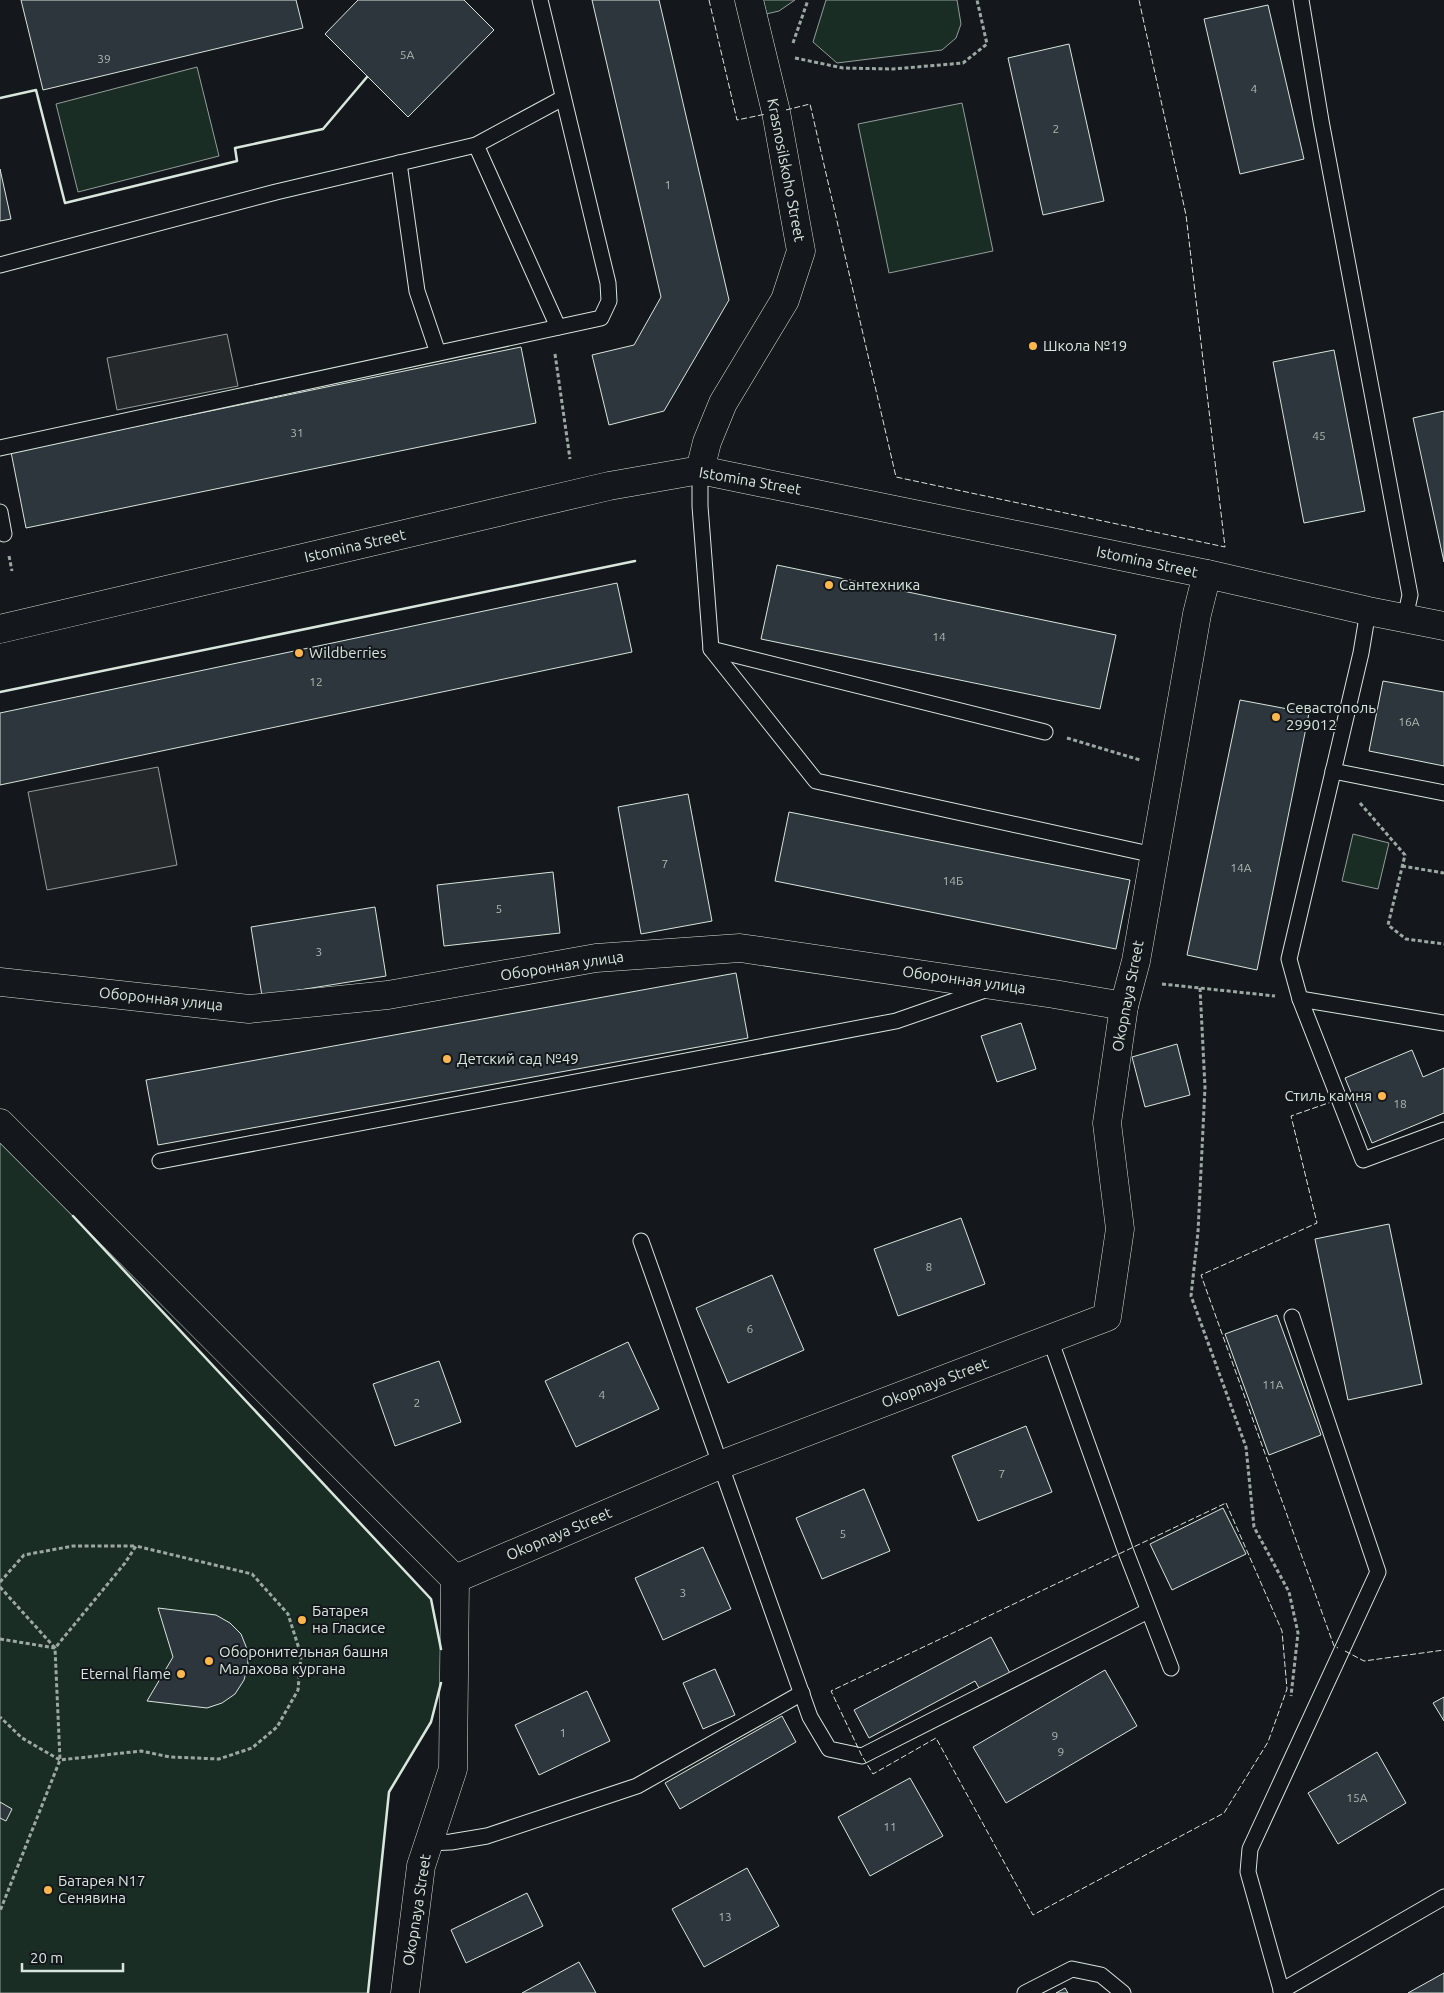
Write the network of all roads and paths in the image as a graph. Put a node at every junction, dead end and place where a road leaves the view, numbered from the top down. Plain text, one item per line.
1 (540, 0) edge
2 (749, 0) edge
3 (977, 0) edge
4 (1301, 0) edge
5 (788, 57) dead end
6 (563, 98) junction
7 (476, 145) junction
8 (399, 163) junction
9 (0, 265) edge
10 (555, 328) junction
11 (438, 353) junction
12 (0, 448) edge
13 (570, 459) dead end
14 (700, 470) junction
15 (0, 512) edge
16 (4, 534) dead end
17 (1207, 574) junction
18 (1368, 611) junction
19 (1405, 618) junction
20 (1444, 626) edge
21 (0, 630) edge
22 (712, 649) junction
23 (1045, 732) joint
24 (1170, 768) junction
25 (1333, 771) junction
26 (1444, 793) edge
27 (1154, 855) junction
28 (1402, 866) junction
29 (1444, 873) edge
30 (1444, 944) edge
31 (0, 982) edge
32 (999, 986) junction
33 (1200, 988) junction
34 (1127, 993) junction
35 (1300, 999) junction
36 (1444, 1023) edge
37 (0, 1123) edge
38 (1444, 1130) edge
39 (160, 1161) dead end
40 (641, 1241) dead end
41 (1292, 1317) dead end
42 (1050, 1339) junction
43 (720, 1465) junction
44 (136, 1546) junction
45 (455, 1579) junction
46 (0, 1582) edge
47 (0, 1587) edge
48 (1148, 1611) junction
49 (0, 1639) edge
50 (55, 1648) junction
51 (1170, 1668) dead end
52 (802, 1693) junction
53 (1290, 1703) dead end
54 (0, 1717) edge
55 (60, 1760) junction
56 (428, 1843) junction
57 (1444, 1897) edge
58 (0, 1911) edge
59 (1281, 1992) edge
60 (405, 1993) edge
61 (1025, 1993) edge
62 (1123, 1993) edge

1 - 6 lane
2 - 14 street, Krasnosilskoho Street
3 - 5 path
4 - 19 lane
6 - 7 lane
6 - 10 lane
7 - 8 lane
7 - 10 lane
8 - 9 lane
8 - 11 lane
10 - 11 lane
10 - 13 path
11 - 12 lane
14 - 17 street, Istomina Street
14 - 21 street, Istomina Street
14 - 22 lane
15 - 16 lane
17 - 18 street, Istomina Street
17 - 24 street, Okopnaya Street
18 - 19 street, Istomina Street
18 - 25 lane
19 - 20 street, Istomina Street
22 - 23 lane
22 - 27 lane
23 - 24 path
24 - 27 street, Okopnaya Street
25 - 26 lane
25 - 28 path
25 - 35 lane
27 - 34 street, Okopnaya Street
28 - 29 path
28 - 30 path
31 - 32 street, Оборонная улица
32 - 34 street, Оборонная улица
32 - 39 lane
33 - 34 path
33 - 35 path
33 - 53 path
34 - 42 street, Okopnaya Street
35 - 36 lane
35 - 38 lane
37 - 45 street
40 - 43 lane
41 - 59 lane
42 - 43 street, Okopnaya Street
42 - 48 lane
43 - 45 street, Okopnaya Street
43 - 52 lane
44 - 46 path
44 - 50 path
44 - 55 path
45 - 56 street, Okopnaya Street
47 - 50 path
48 - 51 lane
48 - 52 lane
49 - 50 path
50 - 55 path
52 - 56 lane
54 - 55 path
55 - 58 path
56 - 60 street, Okopnaya Street
57 - 59 lane
61 - 62 lane

